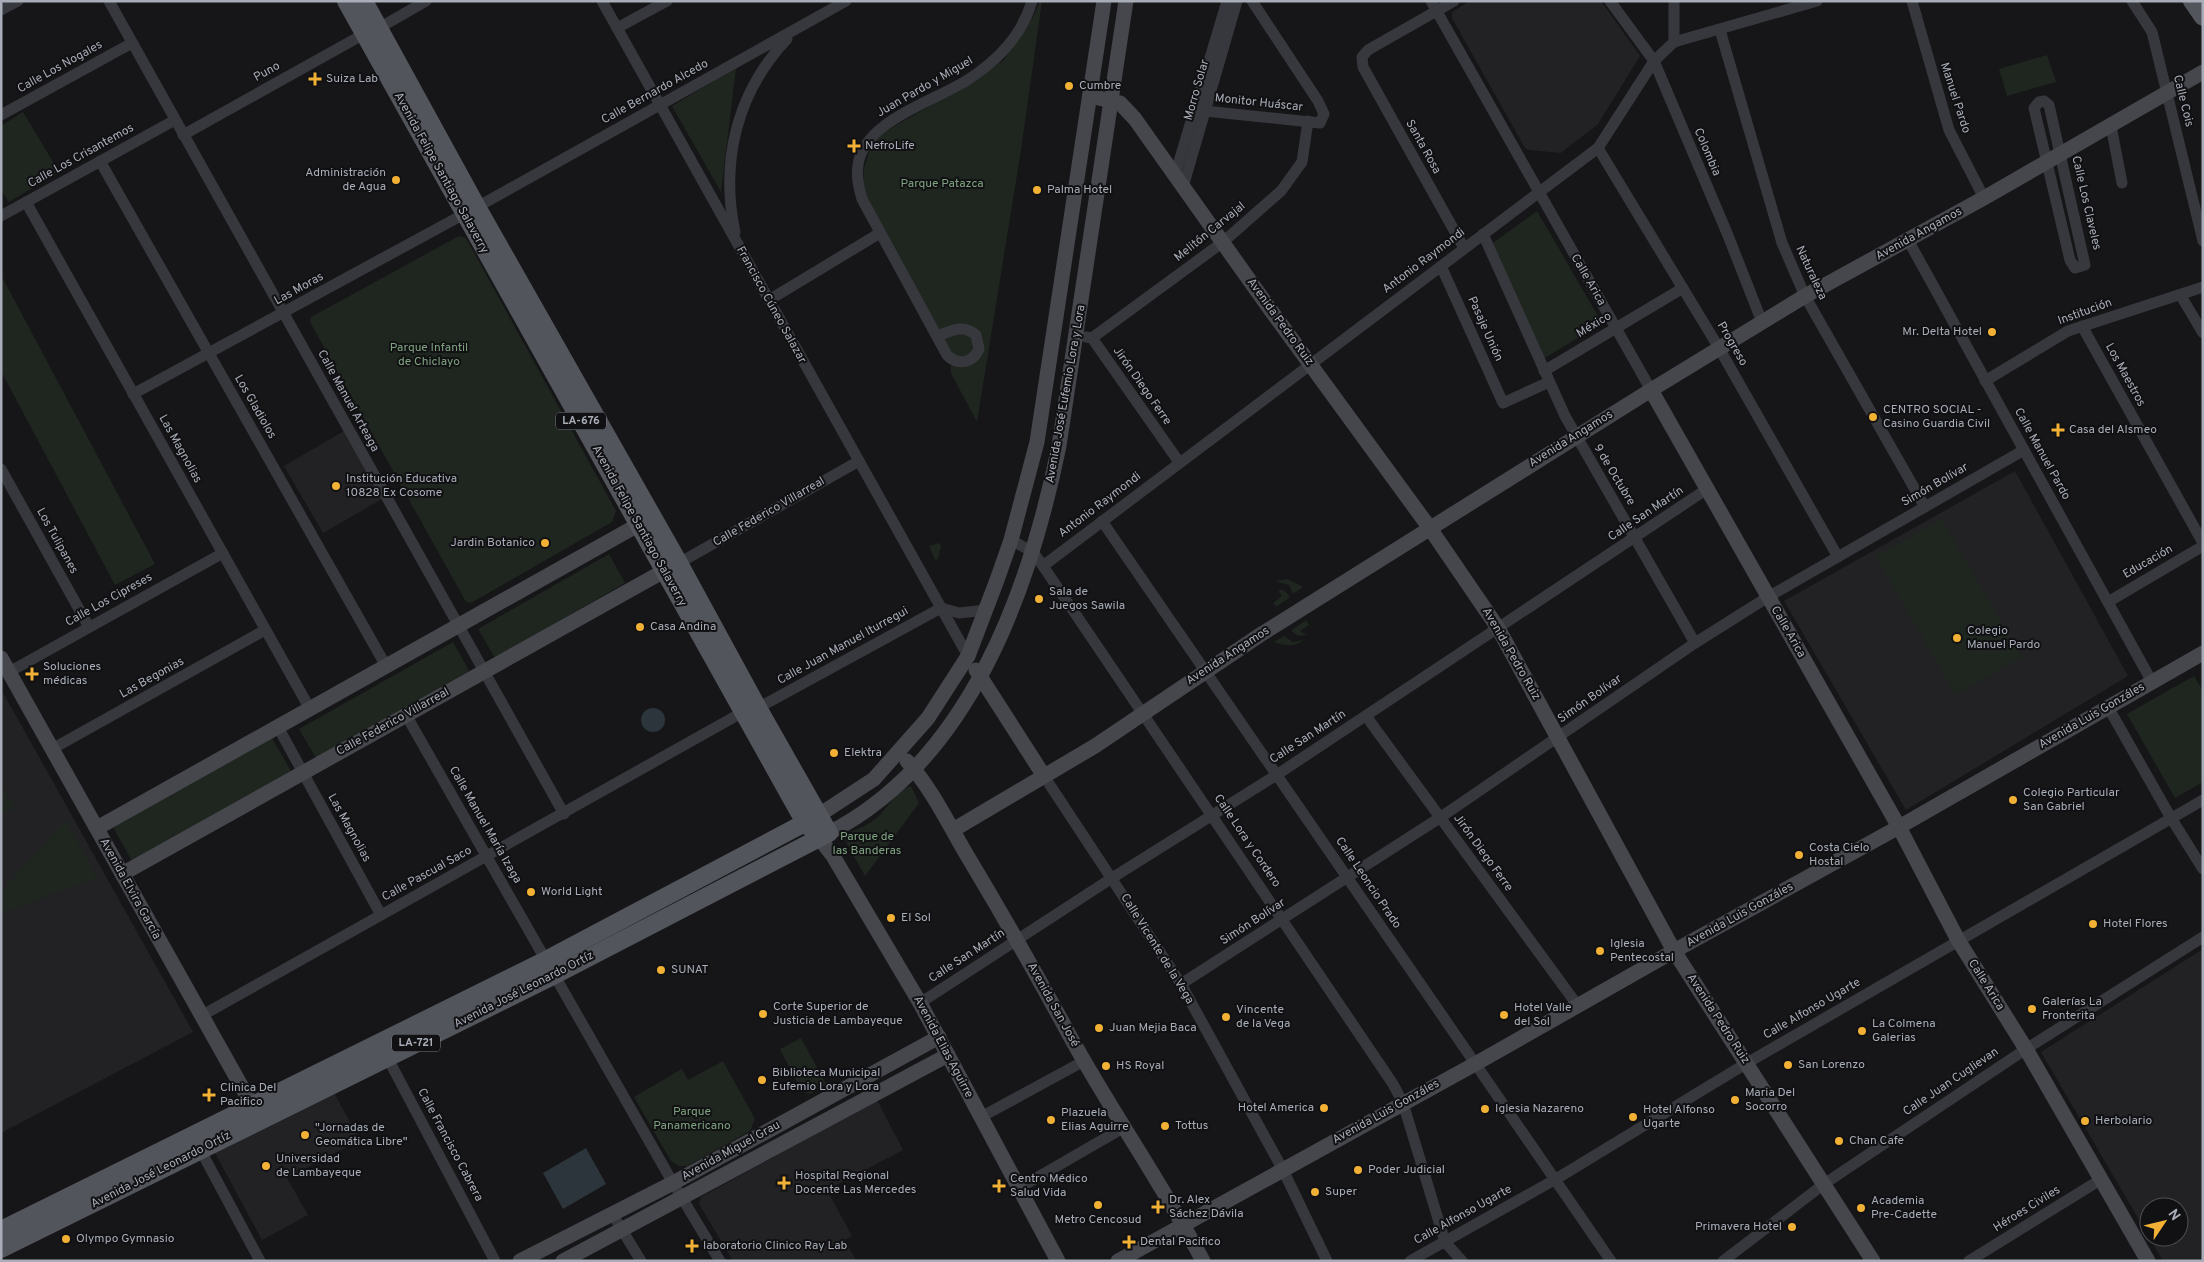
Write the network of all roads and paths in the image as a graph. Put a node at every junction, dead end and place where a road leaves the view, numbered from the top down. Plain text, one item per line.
1 (18, 1) edge
2 (109, 1) edge
3 (346, 1) edge
4 (364, 1) edge
5 (426, 1) edge
6 (602, 1) edge
7 (667, 1) edge
8 (846, 1) edge
9 (1032, 1) edge
10 (1104, 1) edge
11 (1126, 1) edge
12 (1226, 1) edge
13 (1237, 1) edge
14 (1252, 1) edge
15 (1454, 1) edge
16 (1610, 1) edge
17 (1674, 1) edge
18 (1818, 1) edge
19 (1912, 1) edge
20 (2132, 1) edge
21 (2192, 1) edge
22 (1434, 6) edge
23 (1, 10) edge
24 (2203, 17) edge
25 (617, 28) junction
26 (1720, 30) junction
27 (372, 31) junction
28 (794, 31) junction
29 (1674, 42) junction
30 (132, 43) junction
31 (1654, 61) junction
32 (2203, 72) edge
33 (2167, 94) junction
34 (1090, 96) junction
35 (1113, 100) junction
36 (660, 105) junction
37 (1200, 110) junction
38 (1, 115) edge
39 (175, 120) junction
40 (1308, 121) junction
41 (2110, 126) junction
42 (183, 134) junction
43 (1598, 148) junction
44 (2061, 154) junction
45 (100, 161) junction
46 (2046, 162) junction
47 (1179, 181) junction
48 (2122, 183) dead end
49 (1538, 193) junction
50 (1984, 198) junction
51 (26, 202) junction
52 (471, 211) junction
53 (1, 216) edge
54 (880, 233) junction
55 (1483, 234) junction
56 (1908, 240) junction
57 (2203, 241) edge
58 (1223, 242) junction
59 (737, 243) junction
60 (1464, 248) junction
61 (1441, 266) junction
62 (2203, 287) edge
63 (1683, 288) junction
64 (1805, 296) junction
65 (2181, 296) junction
66 (769, 300) junction
67 (283, 313) junction
68 (1762, 322) junction
69 (2082, 326) junction
70 (1616, 328) junction
71 (2203, 334) edge
72 (938, 336) dead end
73 (1084, 337) junction
74 (1719, 348) junction
75 (208, 353) junction
76 (1309, 364) junction
77 (1547, 376) junction
78 (1985, 380) junction
79 (1651, 390) junction
80 (133, 394) junction
81 (1503, 403) joint
82 (1575, 437) junction
83 (2024, 450) junction
84 (859, 461) junction
85 (1179, 462) junction
86 (1, 469) edge
87 (1707, 489) junction
88 (1925, 507) junction
89 (1102, 520) junction
90 (638, 525) junction
91 (1430, 527) junction
92 (1636, 538) junction
93 (1011, 540) junction
94 (2203, 545) edge
95 (1033, 552) junction
96 (222, 553) junction
97 (1838, 557) junction
98 (1043, 566) junction
99 (672, 567) junction
100 (1768, 597) junction
101 (2108, 602) junction
102 (941, 608) junction
103 (986, 610) junction
104 (458, 626) junction
105 (89, 627) junction
106 (1498, 628) junction
107 (266, 630) junction
108 (1695, 643) junction
109 (2203, 653) edge
110 (968, 656) junction
111 (1, 658) edge
112 (386, 666) junction
113 (1206, 670) junction
114 (9, 672) junction
115 (484, 672) junction
116 (980, 677) junction
117 (2152, 682) junction
118 (2108, 706) junction
119 (310, 709) junction
120 (750, 710) junction
121 (1143, 712) junction
122 (406, 715) junction
123 (1366, 716) junction
124 (278, 727) junction
125 (1559, 738) junction
126 (52, 749) junction
127 (899, 753) junction
128 (914, 769) junction
129 (304, 773) junction
130 (1278, 774) junction
131 (1044, 776) junction
132 (2203, 800) edge
133 (564, 814) junction
134 (1212, 816) junction
135 (1440, 817) junction
136 (2171, 818) junction
137 (812, 819) junction
138 (1899, 827) junction
139 (96, 828) junction
140 (953, 830) junction
141 (824, 836) junction
142 (487, 857) junction
143 (2203, 869) edge
144 (122, 874) junction
145 (1347, 877) junction
146 (1112, 878) junction
147 (381, 915) junction
148 (1282, 919) junction
149 (2203, 937) edge
150 (1017, 940) junction
151 (1958, 940) junction
152 (1674, 951) junction
153 (546, 960) junction
154 (555, 975) junction
155 (1181, 984) junction
156 (920, 1003) junction
157 (1578, 1006) junction
158 (202, 1016) junction
159 (437, 1023) junction
160 (938, 1037) junction
161 (2026, 1048) junction
162 (383, 1050) junction
163 (948, 1055) junction
164 (1084, 1060) junction
165 (1747, 1063) junction
166 (1475, 1064) junction
167 (1403, 1103) junction
168 (256, 1113) junction
169 (981, 1117) junction
170 (1123, 1128) junction
171 (201, 1151) junction
172 (1283, 1170) junction
173 (1556, 1179) junction
174 (2100, 1180) junction
175 (674, 1183) junction
176 (1824, 1184) junction
177 (1019, 1188) junction
178 (682, 1198) junction
179 (613, 1215) junction
180 (1184, 1224) junction
181 (1, 1230) edge
182 (622, 1230) junction
183 (1445, 1242) junction
184 (1, 1249) edge
185 (260, 1261) edge
186 (495, 1261) edge
187 (520, 1261) edge
188 (563, 1261) edge
189 (641, 1261) edge
190 (720, 1261) edge
191 (1058, 1261) edge
192 (1118, 1261) edge
193 (1203, 1261) edge
194 (1327, 1261) edge
195 (1410, 1261) edge
196 (1462, 1261) edge
197 (1611, 1261) edge
198 (1723, 1261) edge
199 (1874, 1261) edge
200 (1969, 1261) edge
201 (2148, 1261) edge

1 - 23 street
2 - 30 street, Calle Manuel Arteaga
3 - 27 main road, Avenida Felipe Santiago Salaverry / LA-676
4 - 27 main road, Avenida Felipe Santiago Salaverry / LA-676
5 - 27 street, Puno
6 - 25 street, Francisco Cúneo Salazar
7 - 25 street
8 - 28 street, Calle Bernardo Alcedo
9 - 54 street, Juan Pardo y Miguel
10 - 34 main road, Avenida José Eufemio Lora y Lora
11 - 35 main road, Avenida José Eufemio Lora y Lora
12 - 37 street, Morro Solar
13 - 37 street, Morro Solar
14 - 40 street, Monitor Huáscar
15 - 22 street
16 - 31 street, Colombia
17 - 29 street
18 - 26 street, Antonio Raymondi
19 - 50 street, Manuel Pardo
20 - 33 street, Calle Cois
21 - 24 main road
22 - 49 street, Calle Arica
22 - 60 street, Santa Rosa
25 - 36 street, Francisco Cúneo Salazar
26 - 29 street, Antonio Raymondi
26 - 64 street, Naturaleza
27 - 42 street, Puno
27 - 52 main road, Avenida Felipe Santiago Salaverry / LA-676
28 - 36 street, Calle Bernardo Alcedo
28 - 59 street
29 - 31 street, Antonio Raymondi
30 - 38 street, Calle Los Nogales
30 - 39 street, Calle Manuel Arteaga
31 - 43 street, Antonio Raymondi
31 - 68 street, Colombia
32 - 33 main road, Avenida Angamos
33 - 41 main road, Avenida Angamos
33 - 57 street, Calle Cois
34 - 35 main road, Avenida Pedro Ruiz
34 - 93 main road, Avenida José Eufemio Lora y Lora
35 - 47 main road, Avenida Pedro Ruiz
35 - 73 main road, Avenida José Eufemio Lora y Lora
36 - 52 street, Calle Bernardo Alcedo
36 - 59 street, Francisco Cúneo Salazar
37 - 40 street, Monitor Huáscar
37 - 47 street, Morro Solar
39 - 42 street, Calle Manuel Arteaga
39 - 45 street, Calle Los Crisantemos
40 - 58 street, Melitón Carvajal
41 - 44 main road, Avenida Angamos
41 - 48 street
42 - 67 street, Calle Manuel Arteaga
43 - 49 street, Antonio Raymondi
43 - 63 street, Progreso
44 - 46 main road, Avenida Angamos
44 - 46 street, Calle Los Claveles
44 - 46 street, Calle Los Claveles
45 - 51 street, Calle Los Crisantemos
45 - 75 street, Los Gladiolos
46 - 50 main road, Avenida Angamos
47 - 58 main road, Avenida Pedro Ruiz
49 - 55 street, Antonio Raymondi
49 - 70 street, Calle Arica
50 - 56 main road, Avenida Angamos
51 - 53 street, Calle Los Crisantemos
51 - 80 street, Las Magnolias
52 - 67 street, Las Moras
52 - 90 main road, Avenida Felipe Santiago Salaverry / LA-676
52 - 99 main road, Avenida Felipe Santiago Salaverry / LA-676
54 - 66 street
54 - 72 street, Juan Pardo y Miguel
55 - 60 street, Antonio Raymondi
55 - 77 street, 9 de Octubre
56 - 64 main road, Avenida Angamos
56 - 78 street, Calle Manuel Pardo
58 - 73 street, Melitón Carvajal
58 - 76 main road, Avenida Pedro Ruiz
59 - 66 street, Francisco Cúneo Salazar
60 - 61 street, Antonio Raymondi
61 - 76 street, Antonio Raymondi
61 - 81 street, Pasaje Unión
62 - 65 street, Institución
63 - 70 street, México
63 - 74 street, Progreso
64 - 68 main road, Avenida Angamos
64 - 88 street, Naturaleza
65 - 69 street, Institución
65 - 71 street
66 - 84 street, Francisco Cúneo Salazar
67 - 75 street, Las Moras
67 - 104 street, Calle Manuel Arteaga
68 - 74 main road, Avenida Angamos
69 - 78 street, Institución
69 - 94 street, Los Maestros
70 - 77 street, México
70 - 79 street, Calle Arica
73 - 85 street, Jirón Diego Ferre
73 - 95 main road, Avenida José Eufemio Lora y Lora
74 - 79 main road, Avenida Angamos
74 - 97 street, Progreso
75 - 80 street, Las Moras
75 - 112 street, Los Gladiolos
76 - 85 street, Antonio Raymondi
76 - 91 main road, Avenida Pedro Ruiz
77 - 81 street, México
77 - 82 street, 9 de Octubre
78 - 83 street, Calle Manuel Pardo
79 - 82 main road, Avenida Angamos
79 - 87 main road, Calle Arica
80 - 96 street, Las Magnolias
82 - 91 main road, Avenida Angamos
82 - 92 street, 9 de Octubre
83 - 88 street, Simón Bolívar
83 - 101 street, Calle Manuel Pardo
84 - 99 street, Calle Federico Villarreal
84 - 102 street, Francisco Cúneo Salazar
85 - 89 street, Antonio Raymondi
86 - 105 street, Los Tulipanes
87 - 92 street, Calle San Martín
87 - 100 main road, Calle Arica
88 - 97 street, Simón Bolívar
89 - 98 street, Antonio Raymondi
89 - 113 street, Calle Leoncio Prado
90 - 99 main road, Avenida Felipe Santiago Salaverry / LA-676
90 - 104 main road
91 - 106 main road, Avenida Pedro Ruiz
91 - 113 main road, Avenida Angamos
92 - 106 street, Calle San Martín
92 - 108 street, 9 de Octubre
93 - 95 street, Calle Lora y Cordero
93 - 103 main road, Avenida José Eufemio Lora y Lora
94 - 101 street, Educación
95 - 98 street, Calle Lora y Cordero
95 - 116 main road, Avenida José Eufemio Lora y Lora
96 - 105 street, Calle Los Cipreses
96 - 107 street, Las Magnolias
97 - 100 street, Simón Bolívar
98 - 121 street, Calle Lora y Cordero
99 - 115 main road, Calle Federico Villarreal
99 - 120 main road, Avenida Felipe Santiago Salaverry / LA-676
100 - 108 street, Simón Bolívar
100 - 138 main road, Calle Arica
101 - 117 street, Calle Manuel Pardo
102 - 103 street
102 - 110 street, Francisco Cúneo Salazar
102 - 120 street, Calle Juan Manuel Iturregui
103 - 110 main road, Avenida José Eufemio Lora y Lora
104 - 112 main road
104 - 115 street, Calle Manuel Arteaga
105 - 114 street, Calle Los Cipreses
106 - 123 street, Calle San Martín
106 - 125 main road, Avenida Pedro Ruiz
107 - 119 street, Las Magnolias
107 - 126 street, Las Begonias
108 - 125 street, Simón Bolívar
109 - 117 main road, Avenida Luis Gonzáles
110 - 116 main road, Francisco Cúneo Salazar
110 - 127 main road, Avenida José Eufemio Lora y Lora / LA-721
111 - 114 main road, Avenida Elvira García
112 - 119 main road
113 - 121 main road, Avenida Angamos
113 - 130 street, Calle Leoncio Prado
114 - 126 main road, Avenida Elvira García
115 - 122 main road, Calle Federico Villarreal
115 - 133 street, Calle Manuel Arteaga
116 - 128 main road, Avenida José Eufemio Lora y Lora / LA-721
116 - 131 main road, Calle Vicente de la Vega
117 - 118 main road, Avenida Luis Gonzáles
118 - 136 street
118 - 138 main road, Avenida Luis Gonzáles
119 - 124 main road
120 - 133 street, Calle Pascual Saco
120 - 137 main road, Avenida Felipe Santiago Salaverry / LA-676
121 - 131 main road, Avenida Angamos
121 - 134 street, Calle Lora y Cordero
122 - 129 main road, Calle Federico Villarreal
122 - 142 street, Calle Manuel María Izaga
123 - 130 street, Calle San Martín
123 - 135 street, Jirón Diego Ferre
124 - 129 street, Las Magnolias
124 - 139 main road
125 - 135 street, Simón Bolívar
125 - 152 main road, Avenida Pedro Ruiz
126 - 139 main road, Avenida Elvira García
127 - 128 main road, Avenida San José
127 - 137 main road, Avenida José Eufemio Lora y Lora / LA-721
128 - 140 main road, Avenida San José
128 - 141 main road, Avenida José Eufemio Lora y Lora / LA-721
129 - 144 main road, Calle Federico Villarreal
129 - 147 street, Las Magnolias
130 - 134 street, Calle San Martín
130 - 145 street, Calle Leoncio Prado
131 - 140 main road, Avenida Angamos
131 - 146 street, Calle Vicente de la Vega
132 - 136 street, Calle Alfonso Ugarte
133 - 142 street, Calle Pascual Saco
134 - 146 street, Calle San Martín
134 - 148 street, Calle Lora y Cordero
135 - 145 street, Simón Bolívar
135 - 157 street, Jirón Diego Ferre
136 - 143 street
136 - 151 street, Calle Alfonso Ugarte
137 - 141 main road, Avenida Felipe Santiago Salaverry / LA-676
137 - 153 main road, Avenida José Leonardo Ortíz / LA-721
138 - 151 main road, Calle Arica
138 - 152 main road, Avenida Luis Gonzáles
139 - 144 main road, Avenida Elvira García
140 - 150 main road, Avenida San José
141 - 154 main road, Avenida José Leonardo Ortíz / LA-721
141 - 156 main road, Avenida Elias Aguirre
142 - 147 street, Calle Pascual Saco
142 - 153 street, Calle Manuel María Izaga
144 - 158 main road, Avenida Elvira García
145 - 148 street, Simón Bolívar
145 - 166 street, Calle Leoncio Prado
146 - 150 street, Calle San Martín
146 - 155 street, Calle Vicente de la Vega
147 - 158 street, Calle Pascual Saco
148 - 155 street, Simón Bolívar
148 - 167 street, Calle Lora y Cordero
149 - 161 street, Calle Juan Cuglievan
150 - 156 street, Calle San Martín
150 - 164 main road, Avenida San José
151 - 161 main road, Calle Arica
151 - 165 street, Calle Alfonso Ugarte
152 - 157 main road, Avenida Luis Gonzáles
152 - 165 main road, Avenida Pedro Ruiz
153 - 154 street, Calle Manuel María Izaga
153 - 159 main road, Avenida José Leonardo Ortíz / LA-721
154 - 159 main road, Avenida José Leonardo Ortíz / LA-721
154 - 175 street, Calle Manuel María Izaga
155 - 172 street, Calle Vicente de la Vega
156 - 160 main road, Avenida Elias Aguirre
157 - 166 main road, Avenida Luis Gonzáles
158 - 168 main road, Avenida Elvira García
159 - 162 main road, Avenida José Leonardo Ortíz / LA-721
160 - 163 main road, Avenida Elias Aguirre
160 - 175 main road, Avenida Miguel Grau
161 - 174 main road, Calle Arica
161 - 176 street, Calle Juan Cuglievan
162 - 168 main road, Avenida José Leonardo Ortíz / LA-721
162 - 186 street, Calle Francisco Cabrera
163 - 169 main road, Avenida Elias Aguirre
163 - 178 main road, Avenida Miguel Grau
164 - 169 street
164 - 170 main road, Avenida San José
165 - 173 street, Calle Alfonso Ugarte
165 - 176 main road, Avenida Pedro Ruiz
166 - 167 main road, Avenida Luis Gonzáles
166 - 173 street, Calle Leoncio Prado
167 - 172 main road, Avenida Luis Gonzáles
167 - 183 street, Calle Lora y Cordero
168 - 171 main road, Avenida José Leonardo Ortíz / LA-721
168 - 181 main road, Avenida José Leonardo Ortíz / LA-721
169 - 177 main road, Avenida Elias Aguirre
170 - 177 street
170 - 180 main road, Avenida San José
171 - 184 main road, Avenida José Leonardo Ortíz / LA-721
171 - 185 street
172 - 180 main road, Avenida Luis Gonzáles
172 - 194 street, Calle Vicente de la Vega
173 - 183 street, Calle Alfonso Ugarte
173 - 197 street, Calle Leoncio Prado
174 - 200 street, Héroes Civiles
174 - 201 main road, Calle Arica
175 - 178 street, Calle Manuel María Izaga
175 - 179 main road, Avenida Miguel Grau
176 - 198 street, Calle Juan Cuglievan
176 - 199 main road, Avenida Pedro Ruiz
177 - 191 main road, Avenida Elias Aguirre
178 - 182 main road, Avenida Miguel Grau
178 - 190 street, Calle Manuel María Izaga
179 - 182 street
179 - 187 main road, Avenida Miguel Grau
180 - 192 main road, Avenida Luis Gonzáles
180 - 193 main road, Avenida San José
182 - 188 main road, Avenida Miguel Grau
182 - 189 street
183 - 195 street, Calle Alfonso Ugarte
183 - 196 street, Calle Lora y Cordero

